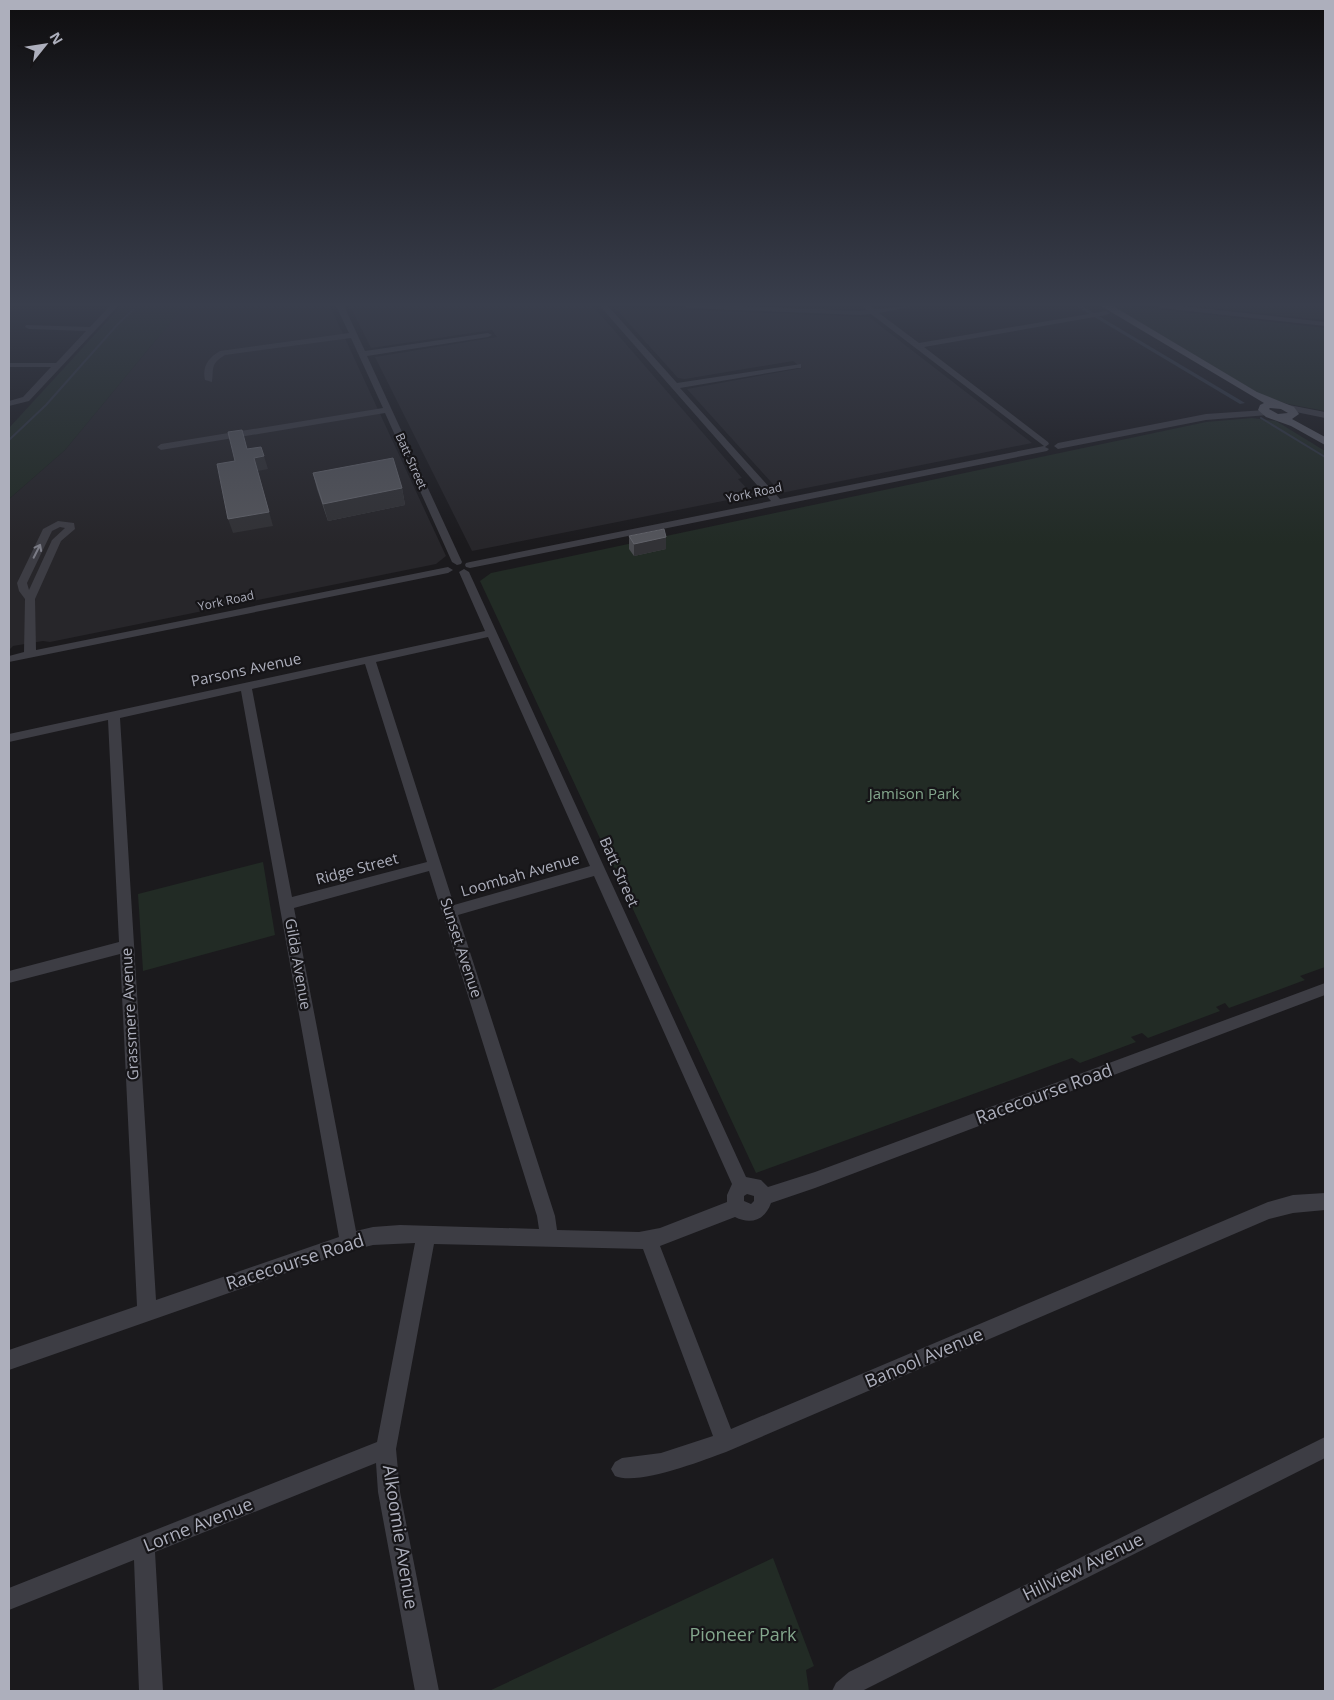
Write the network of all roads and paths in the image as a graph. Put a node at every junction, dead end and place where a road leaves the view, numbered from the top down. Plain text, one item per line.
1 (38, 385) edge
2 (377, 385) edge
3 (679, 385) edge
4 (968, 385) edge
5 (1229, 385) edge
6 (1237, 385) edge
7 (675, 386) joint
8 (9, 404) edge
9 (1280, 406) junction
10 (388, 410) junction
11 (1264, 411) junction
12 (1294, 415) junction
13 (1325, 415) edge
14 (1278, 418) junction
15 (1325, 436) edge
16 (1325, 442) edge
17 (1045, 446) junction
18 (161, 447) dead end
19 (777, 502) junction
20 (460, 567) junction
21 (30, 600) junction
22 (491, 633) junction
23 (30, 654) junction
24 (9, 659) edge
25 (369, 659) junction
26 (246, 686) junction
27 (114, 716) junction
28 (9, 738) edge
29 (434, 865) junction
30 (600, 869) junction
31 (288, 904) junction
32 (450, 912) junction
33 (127, 946) junction
34 (9, 978) edge
35 (1325, 989) edge
36 (742, 1187) junction
37 (763, 1197) junction
38 (1325, 1202) edge
39 (737, 1206) junction
40 (426, 1235) junction
41 (550, 1239) junction
42 (649, 1240) junction
43 (350, 1242) junction
44 (147, 1312) junction
45 (9, 1360) edge
46 (726, 1442) junction
47 (1325, 1447) edge
48 (386, 1449) junction
49 (622, 1469) dead end
50 (144, 1547) junction
51 (9, 1599) edge
52 (151, 1691) edge
53 (427, 1691) edge
54 (844, 1691) edge

1 - 8 street
2 - 10 street, Batt Street
3 - 7 street
4 - 17 street
5 - 11 main road
6 - 9 main road
7 - 19 street
9 - 11 main road
9 - 12 main road
9 - 13 street
10 - 18 street
10 - 20 street, Batt Street
11 - 14 main road
11 - 17 street, York Road
12 - 13 street
12 - 14 main road
12 - 15 main road
14 - 16 main road
17 - 19 street, York Road
19 - 20 street, York Road
20 - 22 street, Batt Street
20 - 23 street, York Road
21 -> 21 street
21 - 23 street
22 - 25 street, Parsons Avenue
22 - 30 street, Batt Street
23 - 24 street, York Road
25 - 26 street, Parsons Avenue
25 - 29 street, Sunset Avenue
26 - 27 street, Parsons Avenue
26 - 31 street, Gilda Avenue
27 - 28 street, Parsons Avenue
27 - 33 street, Grassmere Avenue
29 - 31 street, Ridge Street
29 - 32 street, Sunset Avenue
30 - 32 street, Loombah Avenue
30 - 36 street, Batt Street
31 - 43 street, Gilda Avenue
32 - 41 street, Sunset Avenue
33 - 34 street
33 - 44 street, Grassmere Avenue
35 - 37 street, Racecourse Road
36 - 37 street
36 - 39 street
37 - 39 street
38 - 46 street, Banool Avenue
39 - 42 street, Racecourse Road
40 - 41 street, Racecourse Road
40 - 43 street, Racecourse Road
40 - 48 street, Alkoomie Avenue
41 - 42 street, Racecourse Road
42 - 46 street
43 - 44 street, Racecourse Road
44 - 45 street, Racecourse Road
46 - 49 street
47 - 54 street, Hillview Avenue
48 - 50 street, Lorne Avenue
48 - 53 street, Alkoomie Avenue
50 - 51 street, Lorne Avenue
50 - 52 street

